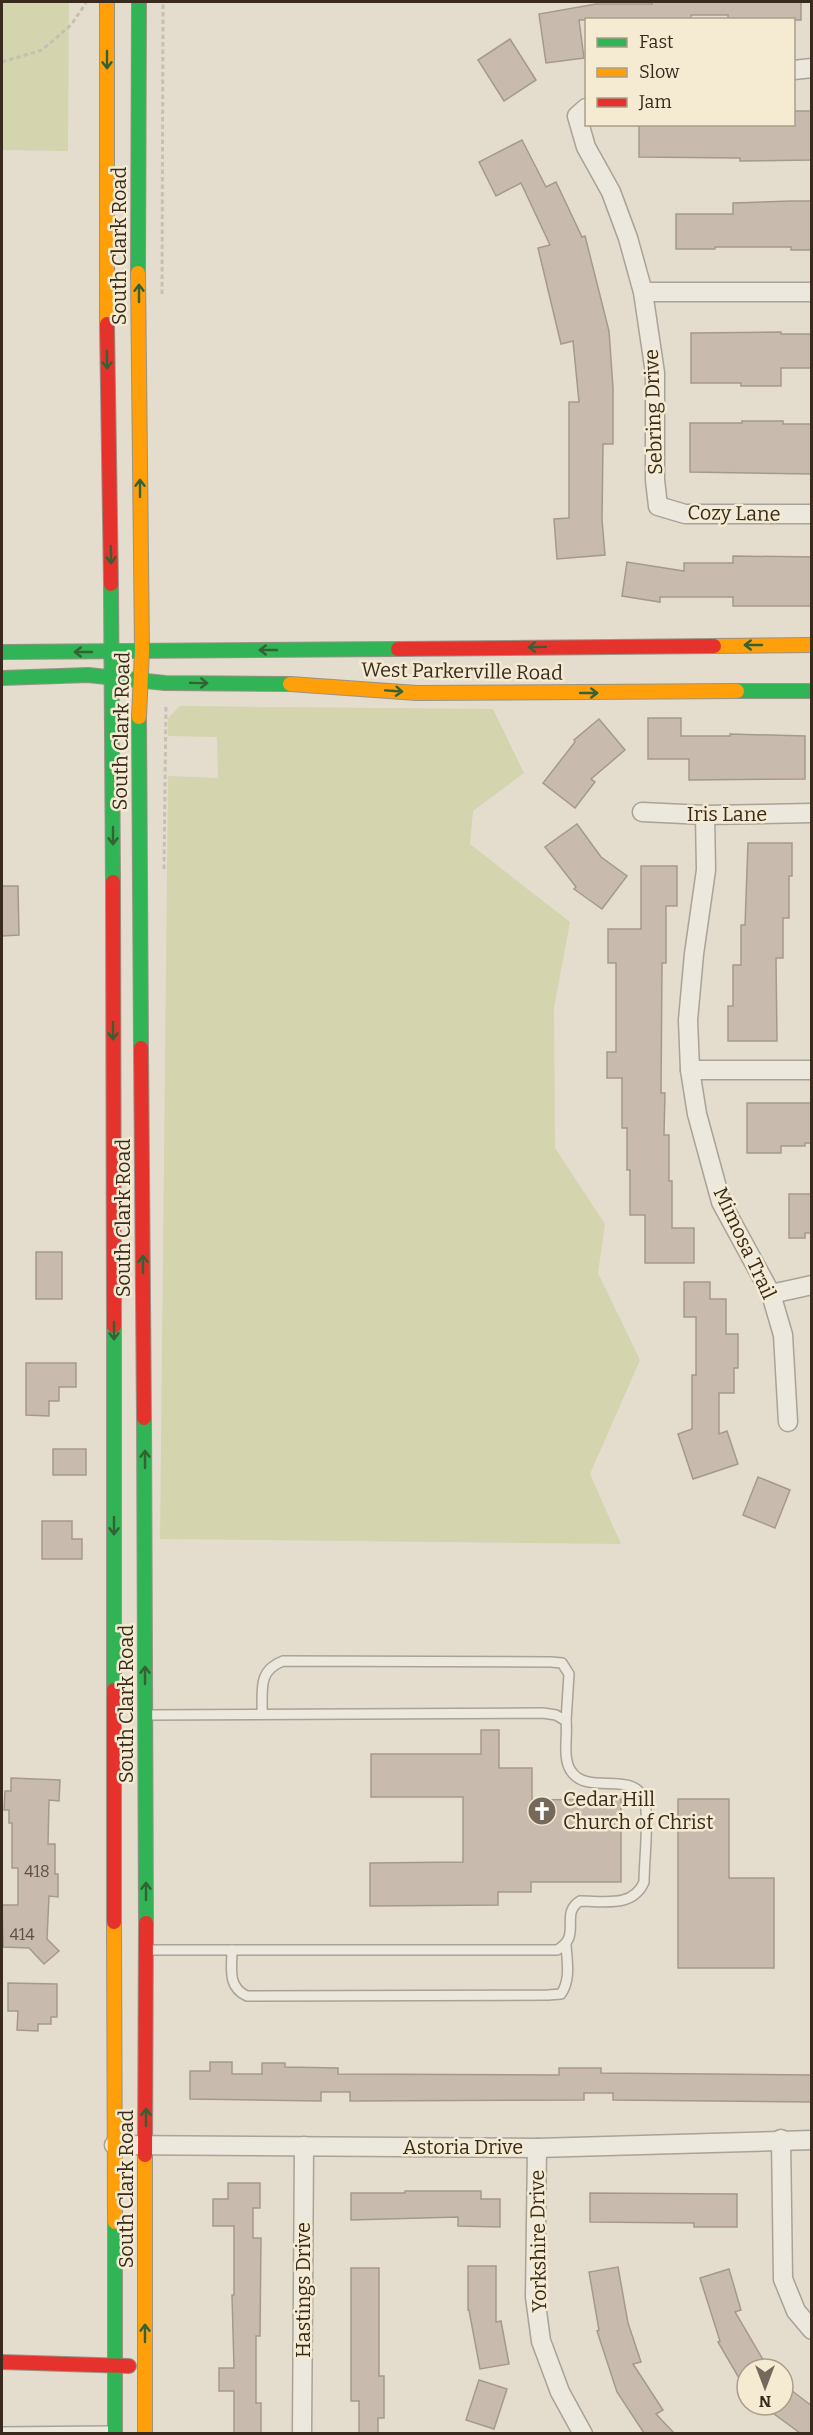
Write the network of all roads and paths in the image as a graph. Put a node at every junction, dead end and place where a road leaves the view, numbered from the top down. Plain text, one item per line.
1 (87, 2) edge
2 (107, 2) edge
3 (139, 2) edge
4 (2, 62) edge
5 (812, 68) edge
6 (795, 70) edge
7 (582, 112) edge
8 (643, 292) junction
9 (812, 292) edge
10 (658, 506) joint
11 (812, 514) edge
12 (812, 645) edge
13 (112, 651) junction
14 (142, 651) junction
15 (2, 652) edge
16 (2, 678) edge
17 (112, 679) junction
18 (141, 682) junction
19 (812, 691) edge
20 (642, 812) dead end
21 (812, 813) edge
22 (705, 815) junction
23 (690, 1070) junction
24 (812, 1070) edge
25 (812, 1285) edge
26 (771, 1294) junction
27 (788, 1422) dead end
28 (262, 1714) junction
29 (130, 1716) junction
30 (566, 1721) junction
31 (566, 1945) junction
32 (130, 1950) junction
33 (232, 1950) junction
34 (781, 2139) junction
35 (812, 2140) edge
36 (114, 2145) junction
37 (146, 2145) junction
38 (304, 2146) junction
39 (537, 2148) junction
40 (812, 2330) edge
41 (2, 2362) edge
42 (115, 2365) junction
43 (145, 2366) junction
44 (2, 2432) edge
45 (115, 2432) edge
46 (145, 2433) edge
47 (302, 2433) edge
48 (583, 2433) edge

1 - 4 path
2 -> 13 main road, South Clark Road
14 -> 3 main road, South Clark Road
5 - 6 street
7 - 8 street, Sebring Drive
8 - 9 street
8 - 10 street, Sebring Drive
10 - 11 street, Cozy Lane
12 -> 14 main road, West Parkerville Road
13 - 14 main road, West Parkerville Road
13 -> 15 main road, West Parkerville Road
13 - 17 main road, South Clark Road
14 - 18 main road, South Clark Road
16 - 17 main road, West Parkerville Road
17 - 18 main road, West Parkerville Road
17 -> 29 main road, South Clark Road
18 -> 19 main road, West Parkerville Road
29 -> 18 main road, South Clark Road
20 - 22 street, Iris Lane
21 - 22 street, Iris Lane
22 - 23 street, Mimosa Trail
23 - 24 street
23 - 26 street, Mimosa Trail
25 - 26 street
26 - 27 street, Mimosa Trail
28 - 29 lane
28 - 30 lane
28 - 30 lane
32 -> 29 main road, South Clark Road
29 - 32 main road, South Clark Road
30 - 31 lane
31 - 33 lane
31 - 33 lane
32 - 33 lane
32 - 36 main road, South Clark Road
37 -> 32 main road, South Clark Road
34 - 35 street, Astoria Drive
34 - 39 street, Astoria Drive
34 - 40 street
36 - 37 street, Astoria Drive
36 - 42 main road, South Clark Road
37 - 38 street, Astoria Drive
43 -> 37 main road, South Clark Road
38 - 39 street, Astoria Drive
38 - 47 street, Hastings Drive
39 - 48 street, Yorkshire Drive
41 - 42 main road
42 - 43 main road
42 - 45 main road, South Clark Road
43 - 46 main road, South Clark Road
44 - 45 lane

